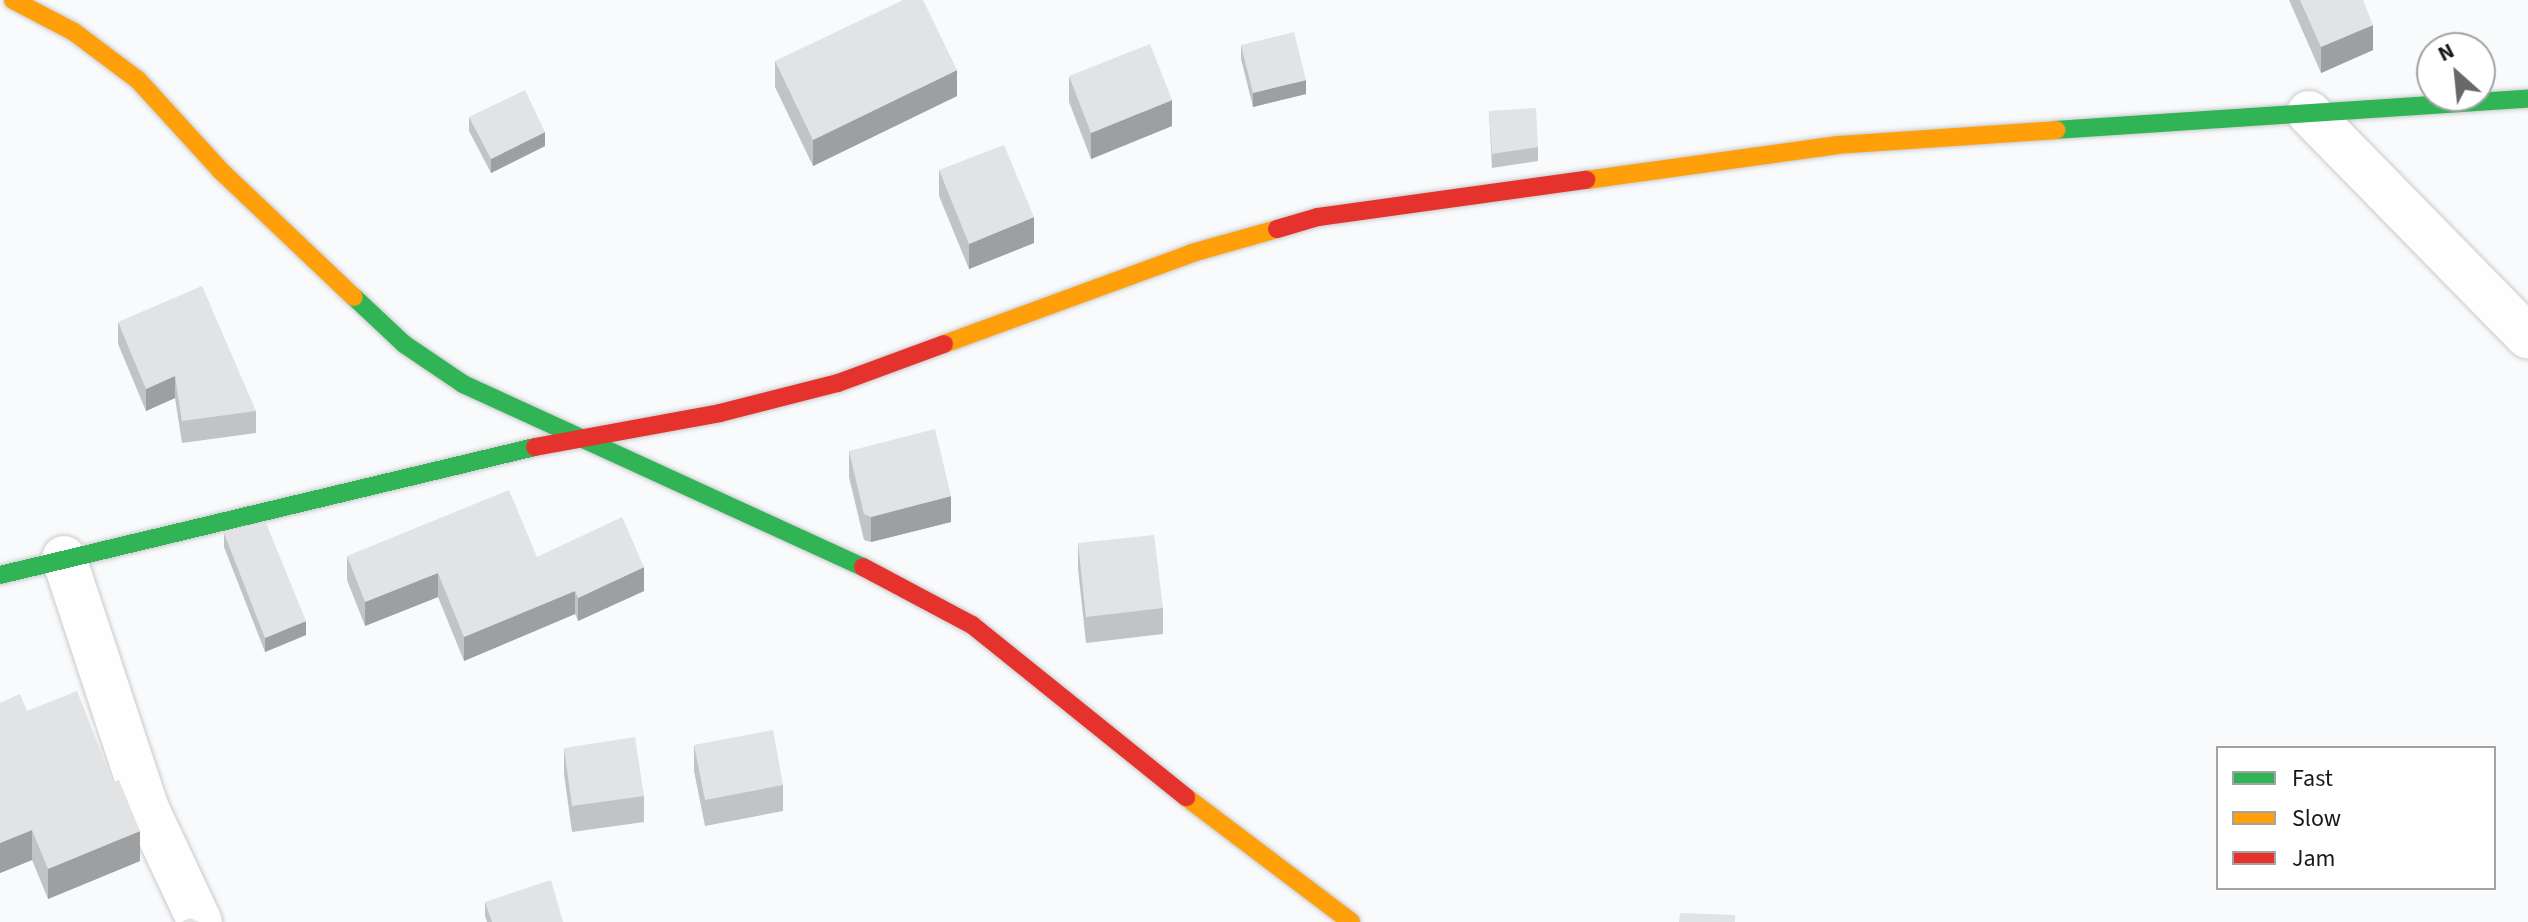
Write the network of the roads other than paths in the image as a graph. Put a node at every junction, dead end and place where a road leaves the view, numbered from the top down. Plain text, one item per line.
1 (13, 0) edge
2 (2528, 99) edge
3 (2309, 113) junction
4 (2528, 337) edge
5 (573, 438) junction
6 (64, 558) junction
7 (0, 575) edge
8 (200, 922) edge
9 (1351, 922) edge

1 - 5 street
2 - 3 street
3 - 4 street
3 - 5 street
5 - 6 street
5 - 9 street
6 - 7 street
6 - 8 street

